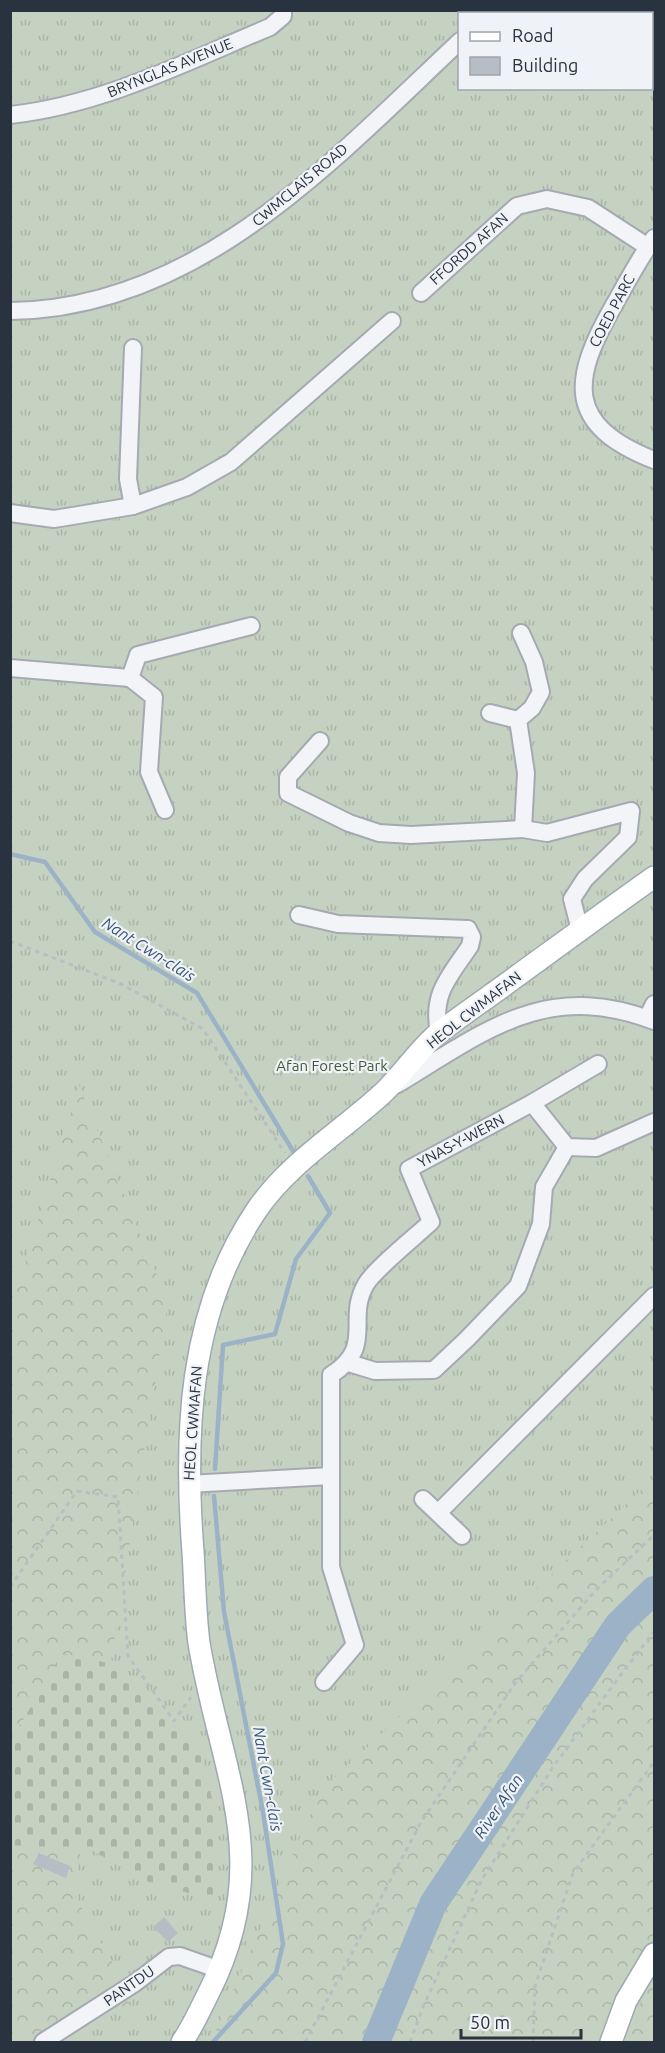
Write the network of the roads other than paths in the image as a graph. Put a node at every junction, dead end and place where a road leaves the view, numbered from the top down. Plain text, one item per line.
1 (283, 10) edge
2 (458, 42) edge
3 (10, 115) edge
4 (651, 242) edge
5 (421, 293) dead end
6 (10, 311) edge
7 (392, 321) dead end
8 (133, 348) dead end
9 (654, 460) edge
10 (133, 506) junction
11 (10, 513) edge
12 (251, 626) dead end
13 (521, 633) dead end
14 (10, 668) edge
15 (130, 678) junction
16 (490, 712) dead end
17 (518, 720) junction
18 (320, 741) dead end
19 (165, 810) dead end
20 (523, 829) junction
21 (654, 877) edge
22 (299, 915) dead end
23 (580, 930) junction
24 (652, 1014) edge
25 (439, 1034) junction
26 (598, 1064) dead end
27 (385, 1091) junction
28 (532, 1103) junction
29 (654, 1122) edge
30 (567, 1147) junction
31 (654, 1296) edge
32 (349, 1363) junction
33 (331, 1476) junction
34 (188, 1484) junction
35 (423, 1498) dead end
36 (439, 1512) junction
37 (462, 1536) dead end
38 (324, 1682) dead end
39 (654, 1954) edge
40 (220, 1970) junction
41 (43, 2043) edge
42 (182, 2043) edge
43 (611, 2043) edge

1 - 3 street, BRYNGLAS AVENUE
2 - 6 street, CWMCLAIS ROAD
4 - 5 street, FFORDD AFAN
4 - 9 street, COED PARC
7 - 10 street
8 - 10 street
10 - 11 street
12 - 15 street
13 - 17 street
14 - 15 street
15 - 19 street
16 - 17 street
17 - 20 street
18 - 20 street
20 - 23 street
21 - 23 main road, HEOL CWMAFAN
22 - 25 street
23 - 25 main road, HEOL CWMAFAN
24 - 27 street
25 - 27 main road, HEOL CWMAFAN
26 - 28 street
27 - 34 main road, HEOL CWMAFAN
28 - 30 street
28 - 32 street, YNAS-Y-WERN
29 - 30 street
30 - 32 street
31 - 36 street
32 - 33 street, YNAS-Y-WERN
33 - 34 street
33 - 38 street, YNAS-Y-WERN
34 - 40 main road, HEOL CWMAFAN
35 - 36 street
36 - 37 street
39 - 43 main road
40 - 41 street, PANTDU
40 - 42 main road, HEOL CWMAFAN

